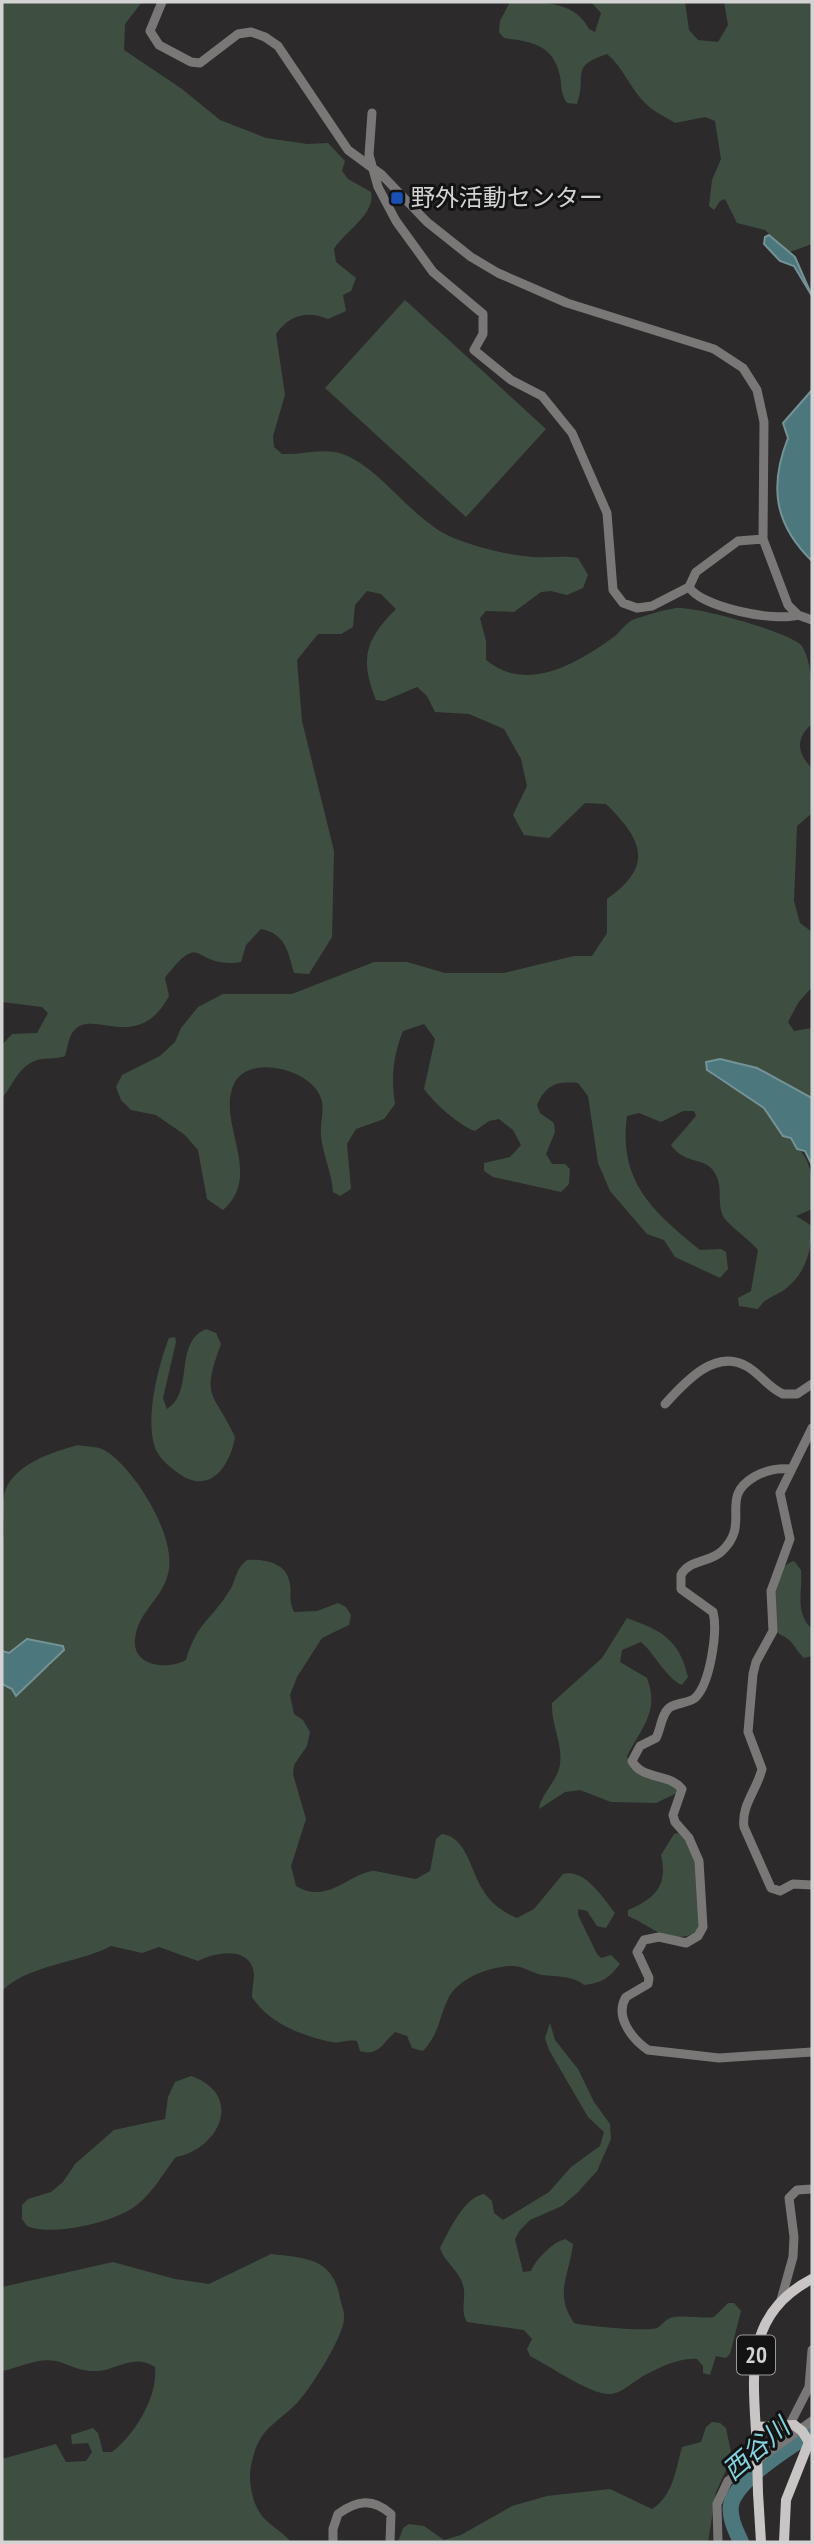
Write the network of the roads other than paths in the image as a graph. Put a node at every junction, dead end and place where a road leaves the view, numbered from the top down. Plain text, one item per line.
1 (162, 2) edge
2 (372, 113) dead end
3 (373, 169) junction
4 (763, 539) junction
5 (689, 587) junction
6 (798, 615) junction
7 (812, 620) edge
8 (812, 1384) edge
9 (665, 1404) dead end
10 (812, 1428) edge
11 (790, 1469) junction
12 (812, 1885) edge
13 (812, 2052) edge
14 (812, 2189) edge
15 (812, 2279) edge
16 (780, 2300) junction
17 (812, 2350) edge
18 (812, 2421) edge
19 (792, 2425) junction
20 (756, 2427) junction
21 (809, 2449) edge
22 (333, 2542) edge
23 (390, 2542) edge
24 (718, 2542) edge
25 (761, 2542) edge
26 (784, 2542) edge

1 - 3 street
2 - 3 street
3 - 4 street
3 - 5 street
4 - 5 street
4 - 6 street
5 - 6 street
6 - 7 street
8 - 9 street
10 - 11 street
11 - 12 street
11 - 13 street
14 - 16 street
15 - 16 main road, 20
16 - 20 main road, 20
17 - 19 street
18 - 24 street
19 - 20 main road
19 - 21 main road, bridge
20 - 25 main road, 20, bridge
21 - 26 main road
22 - 23 street

